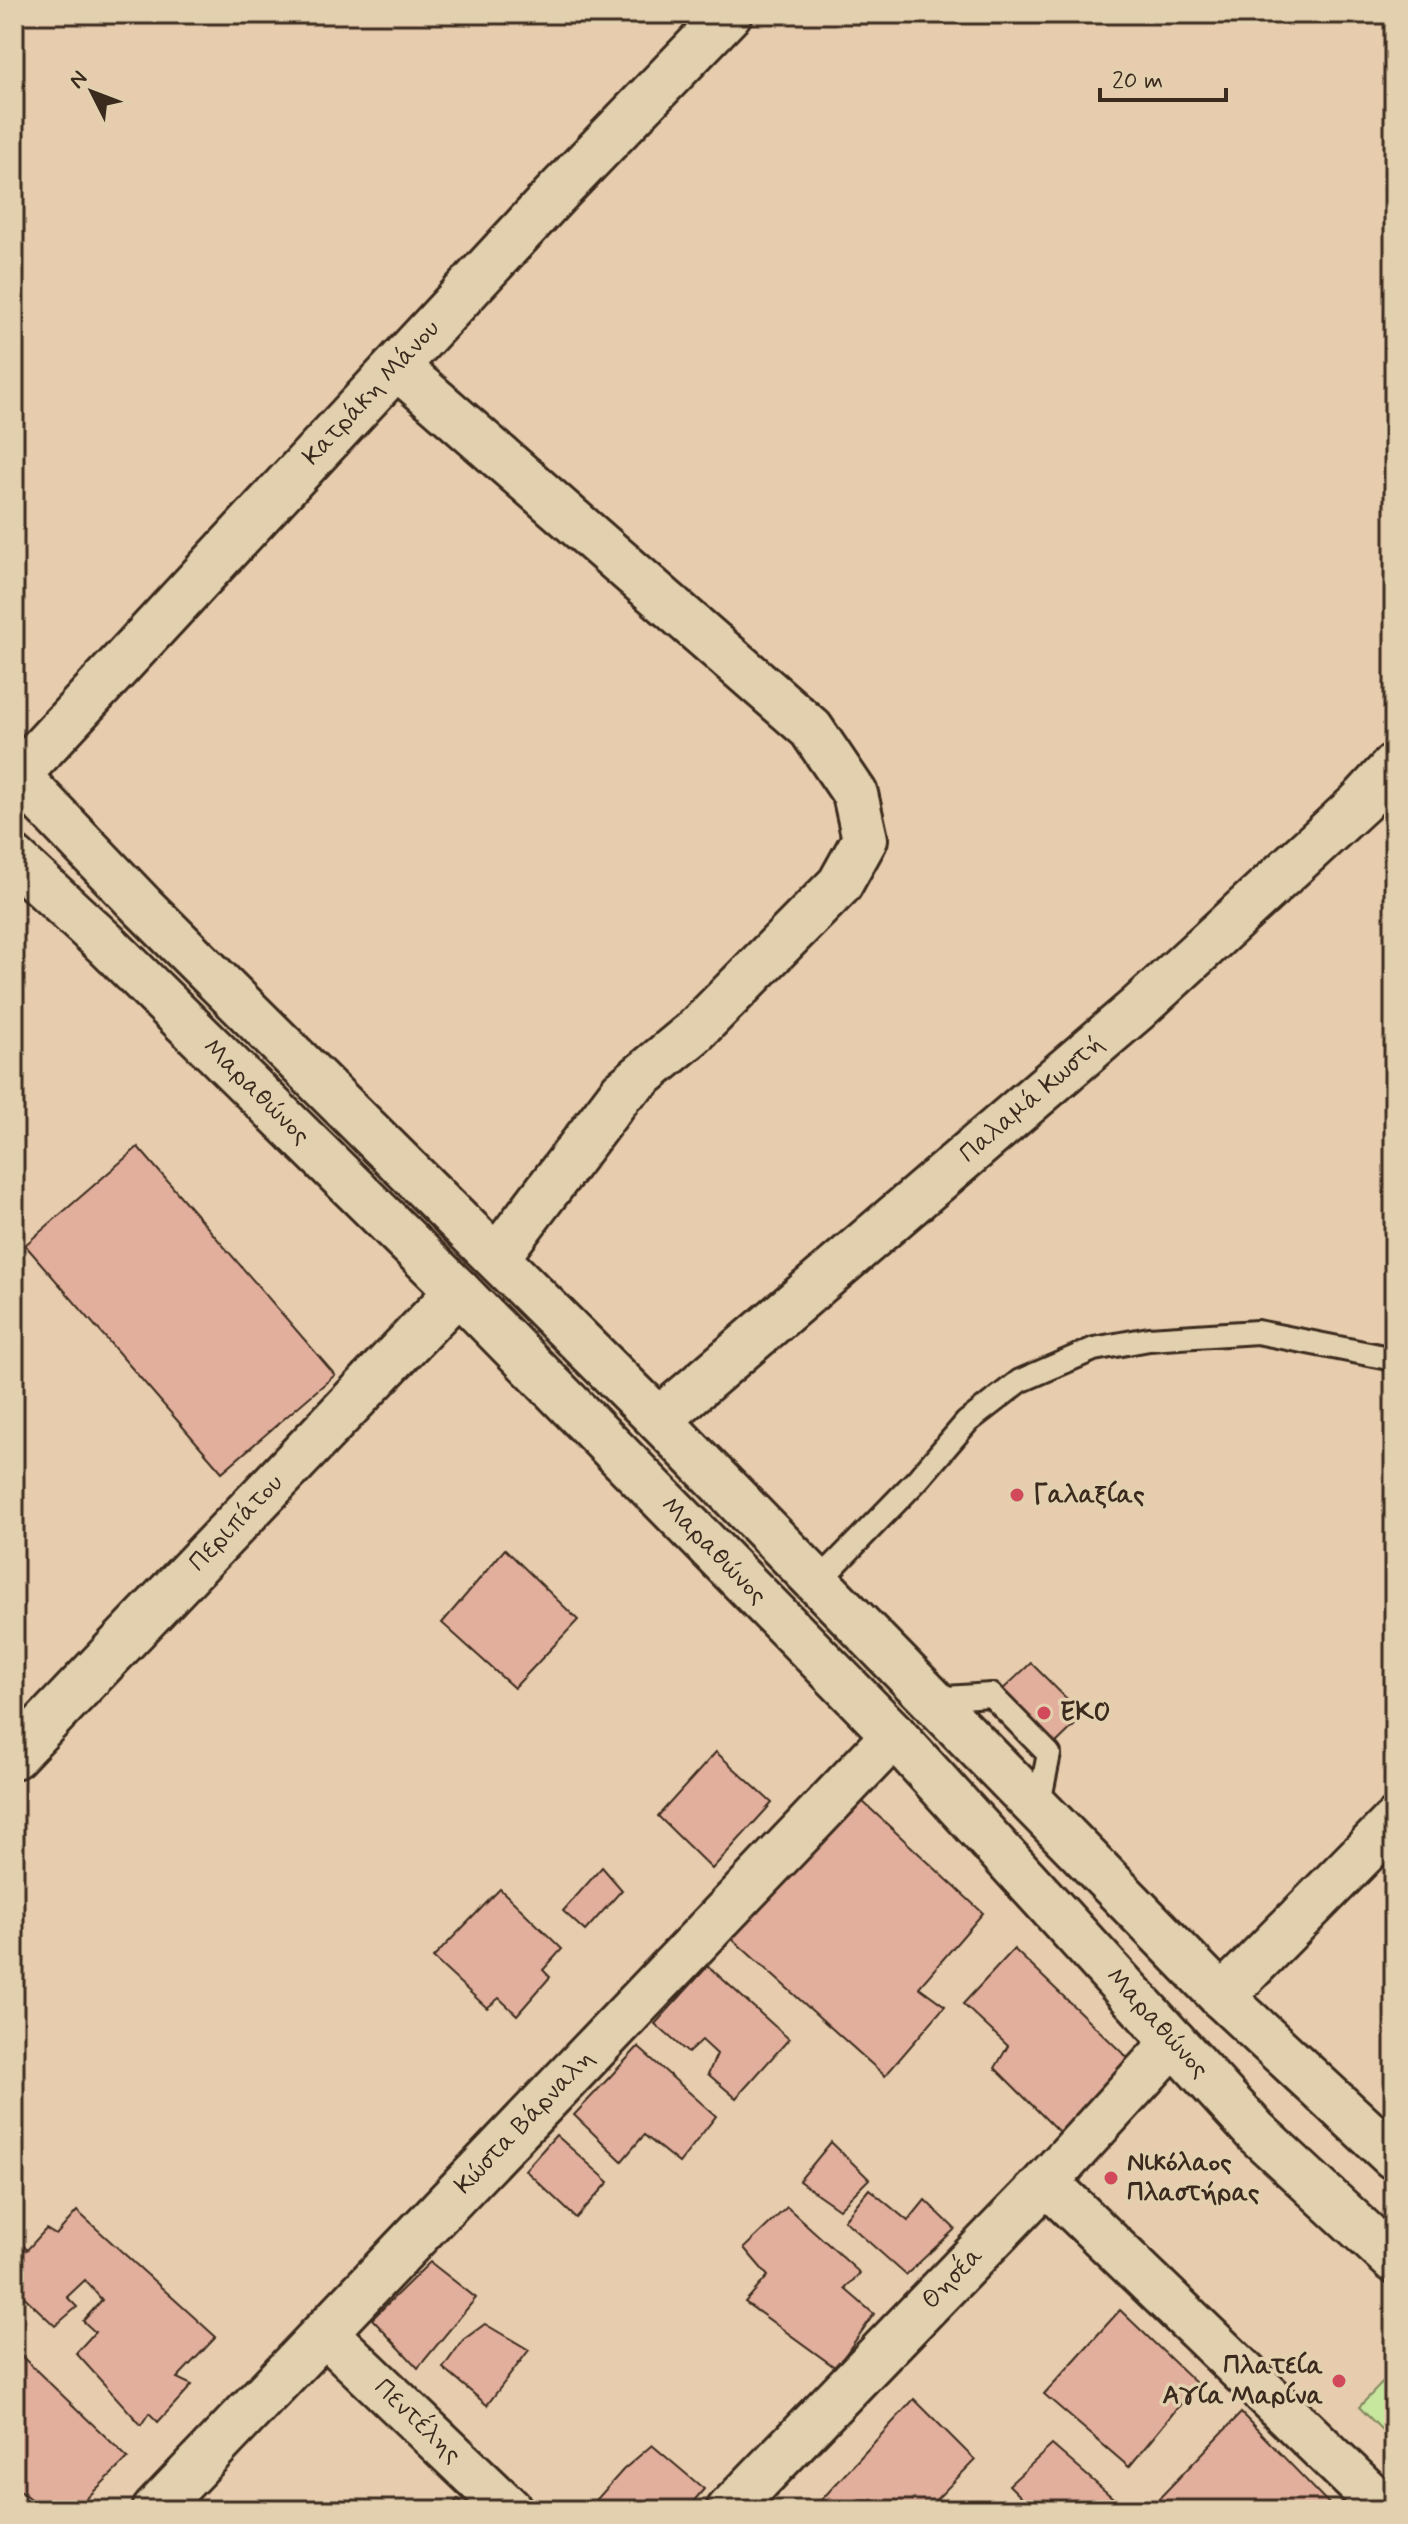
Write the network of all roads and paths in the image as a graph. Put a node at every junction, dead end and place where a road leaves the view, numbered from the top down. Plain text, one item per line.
1 (729, 14) edge
2 (397, 367) junction
3 (1394, 766) edge
4 (16, 774) edge
5 (14, 859) edge
6 (497, 1257) junction
7 (458, 1291) junction
8 (1394, 1359) edge
9 (659, 1420) junction
10 (817, 1583) junction
11 (894, 1735) junction
12 (14, 1756) edge
13 (1394, 1822) edge
14 (1222, 1997) junction
15 (1174, 2042) junction
16 (1394, 2157) edge
17 (1046, 2182) junction
18 (1394, 2260) edge
19 (325, 2333) junction
20 (155, 2510) edge
21 (510, 2510) edge
22 (729, 2510) edge
23 (1386, 2510) edge

1 - 2 street, Κατράκη Μάνου
2 - 4 street, Κατράκη Μάνου
2 - 6 street
3 - 9 street, Παλαμά Κωστή
4 - 6 street, Μαραθώνος
5 - 7 street, Μαραθώνος
6 - 9 street, Μαραθώνος
7 - 11 street, Μαραθώνος
7 - 12 street, Περιπάτου
8 - 10 lane
9 - 10 street, Μαραθώνος
10 - 14 street, Μαραθώνος
11 - 15 street, Μαραθώνος
11 - 19 street, Κώστα Βάρναλη
13 - 14 street
14 - 16 street, Μαραθώνος
15 - 17 street, Θησέα
15 - 18 street, Μαραθώνος
17 - 22 street, Θησέα
17 - 23 street
19 - 20 street, Κώστα Βάρναλη
19 - 21 street, Πεντέλης

